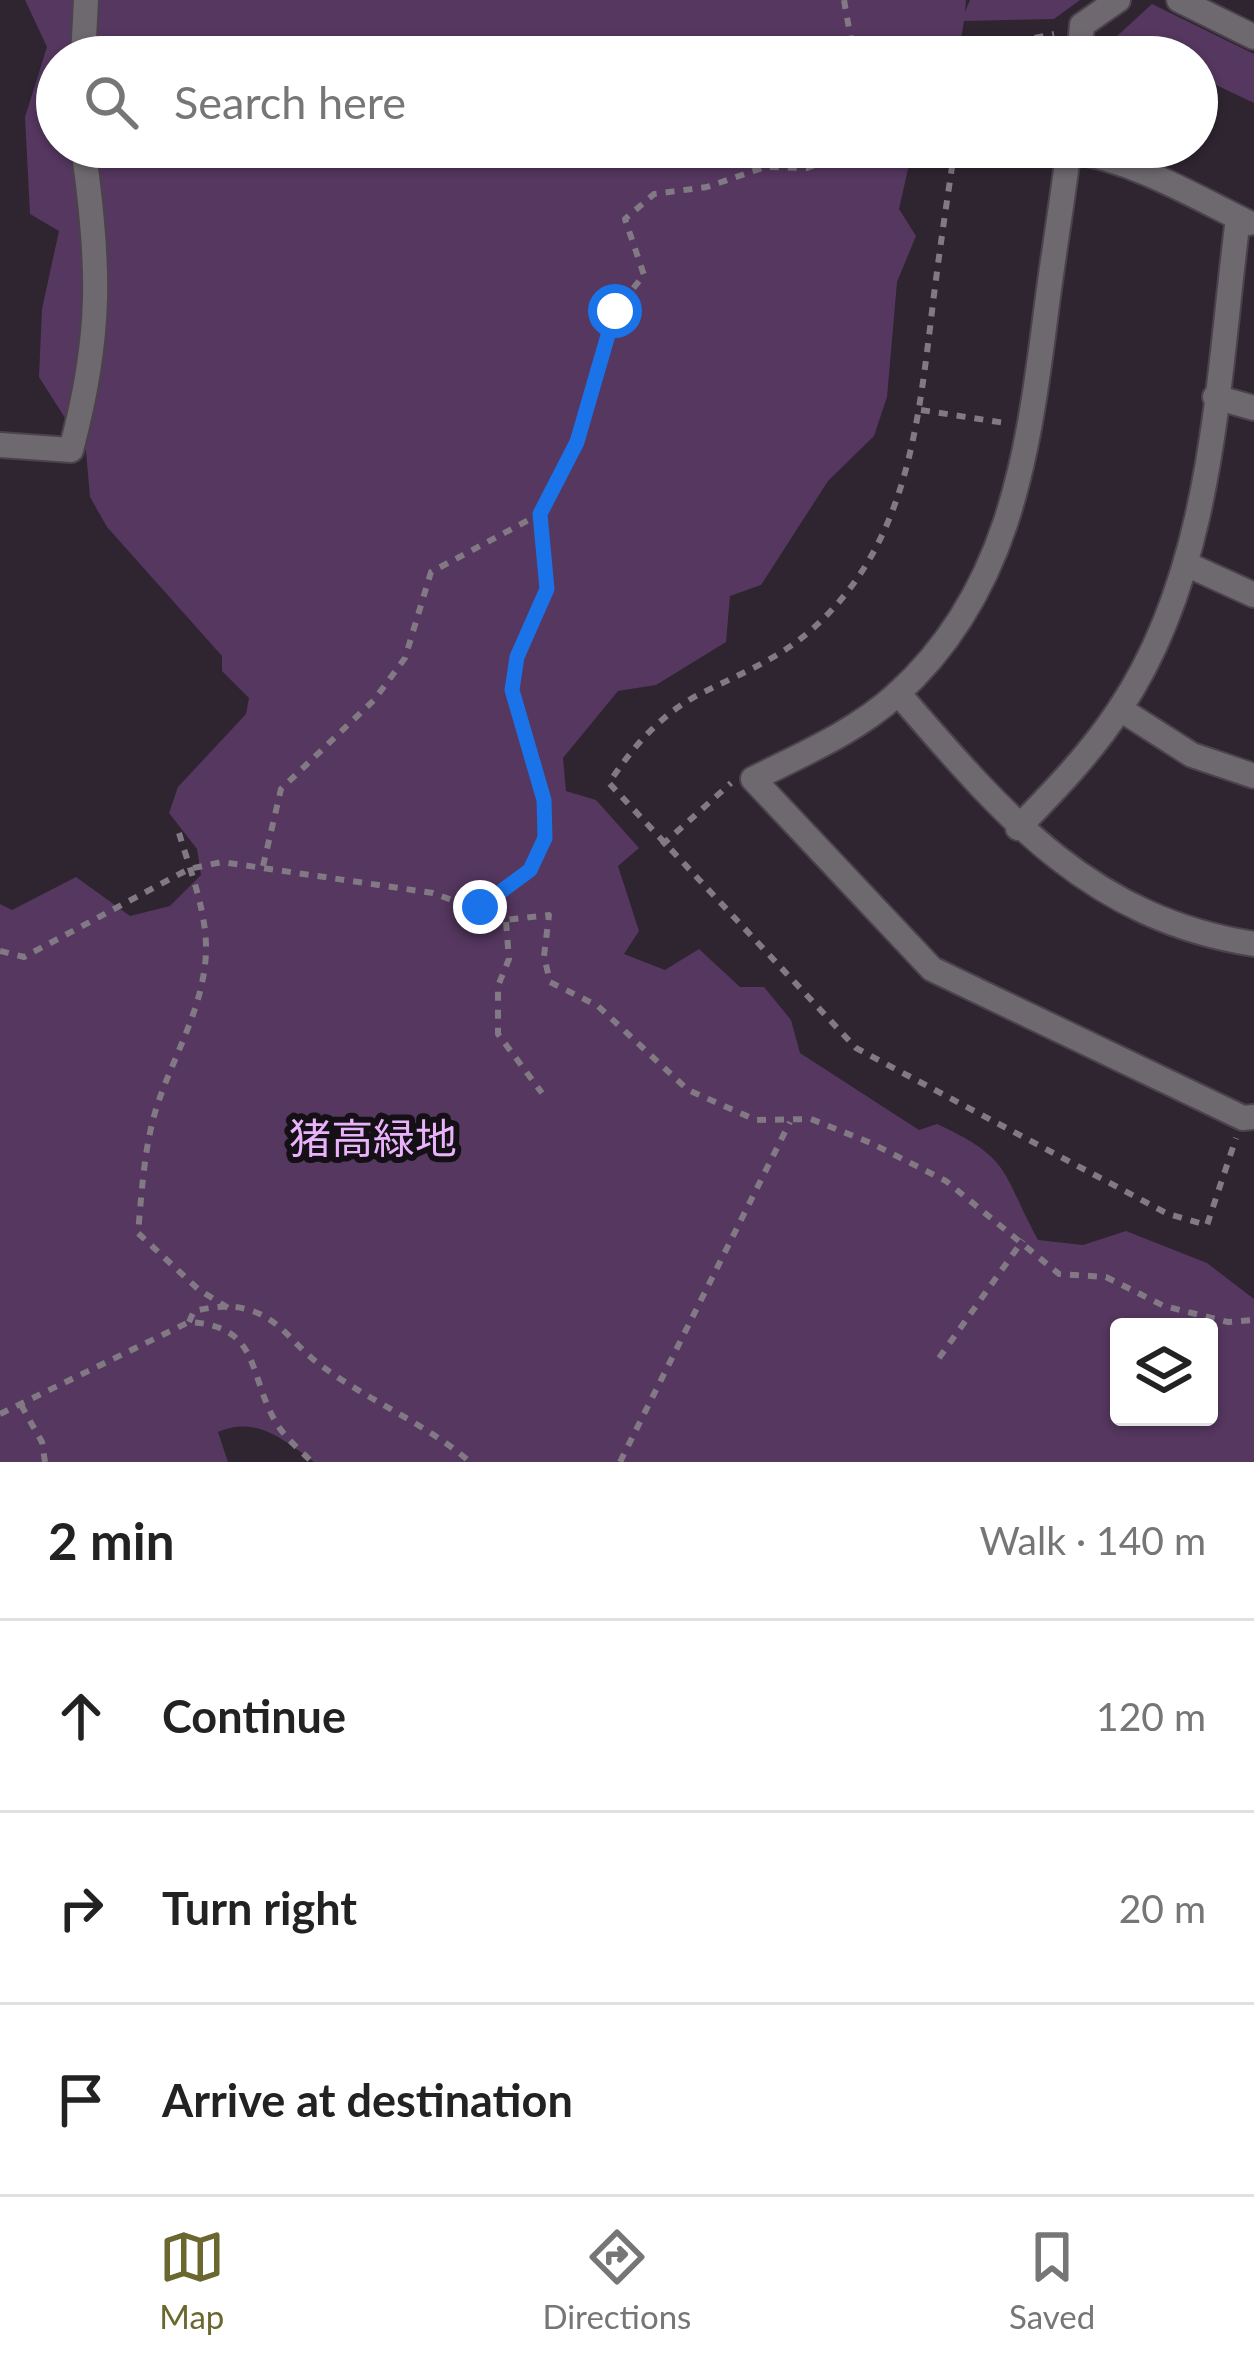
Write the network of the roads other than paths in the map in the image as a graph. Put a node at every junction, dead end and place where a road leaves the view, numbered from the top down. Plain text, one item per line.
1 (86, 0) edge
2 (1118, 0) edge
3 (1179, 0) edge
4 (84, 36) edge
5 (1081, 36) edge
6 (1254, 37) edge
7 (86, 168) edge
8 (1066, 168) edge
9 (1139, 168) edge
10 (1246, 222) edge
11 (1215, 397) junction
12 (1254, 408) edge
13 (0, 446) edge
14 (1186, 564) junction
15 (1254, 596) edge
16 (898, 693) junction
17 (1120, 709) junction
18 (1254, 776) edge
19 (1018, 828) junction
20 (1254, 944) edge
21 (1248, 1118) edge

1 - 4 street
2 - 5 street
3 - 6 street
7 - 13 street
8 - 16 street
9 - 10 street
10 - 11 street
11 - 12 street
11 - 14 street
14 - 15 street
14 - 17 street
16 - 19 street
16 - 21 street
17 - 18 street
17 - 19 street
19 - 20 street

